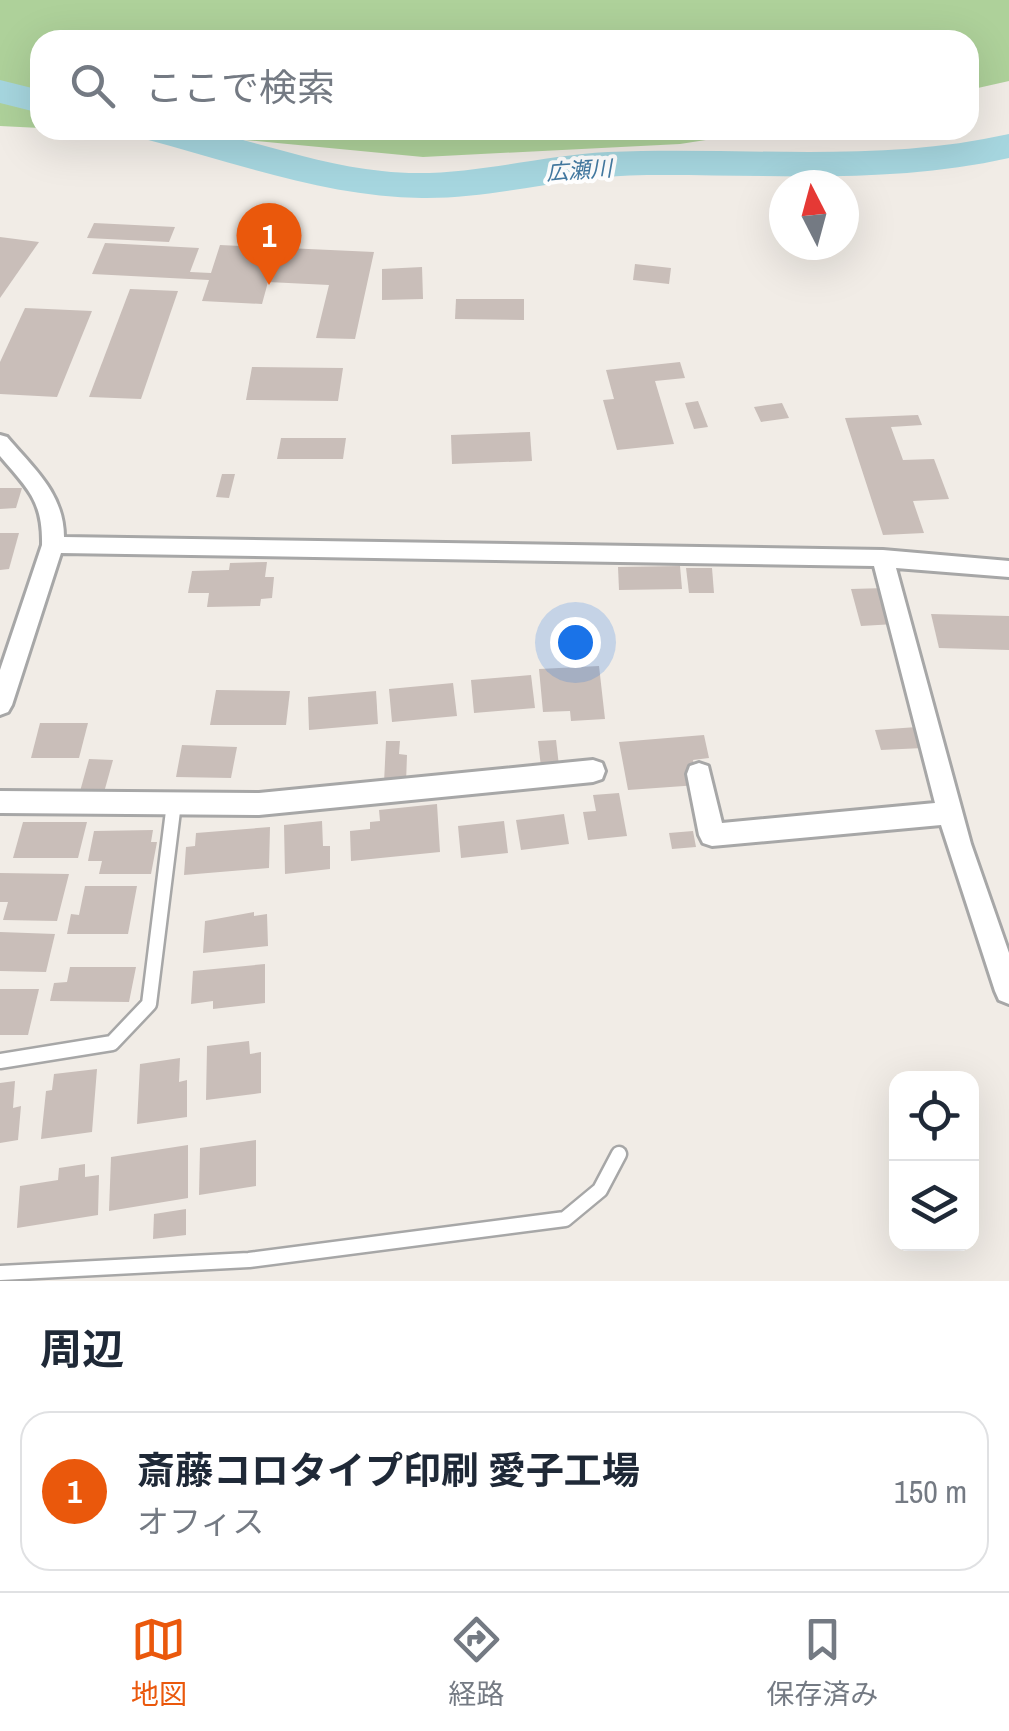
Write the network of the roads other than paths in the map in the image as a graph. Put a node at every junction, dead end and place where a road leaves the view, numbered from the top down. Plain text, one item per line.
1 (0, 442) edge
2 (11, 471) edge
3 (53, 544) junction
4 (882, 558) junction
5 (1009, 569) edge
6 (0, 705) edge
7 (594, 771) dead end
8 (700, 774) dead end
9 (0, 802) edge
10 (174, 804) junction
11 (950, 813) junction
12 (1009, 991) edge
13 (0, 1060) edge
14 (619, 1154) dead end
15 (0, 1273) edge

1 - 2 street
2 - 3 street
3 - 4 street
3 - 6 street
4 - 5 street
4 - 11 street
7 - 10 street
8 - 11 street
9 - 10 street
10 - 13 lane
11 - 12 street
14 - 15 lane

